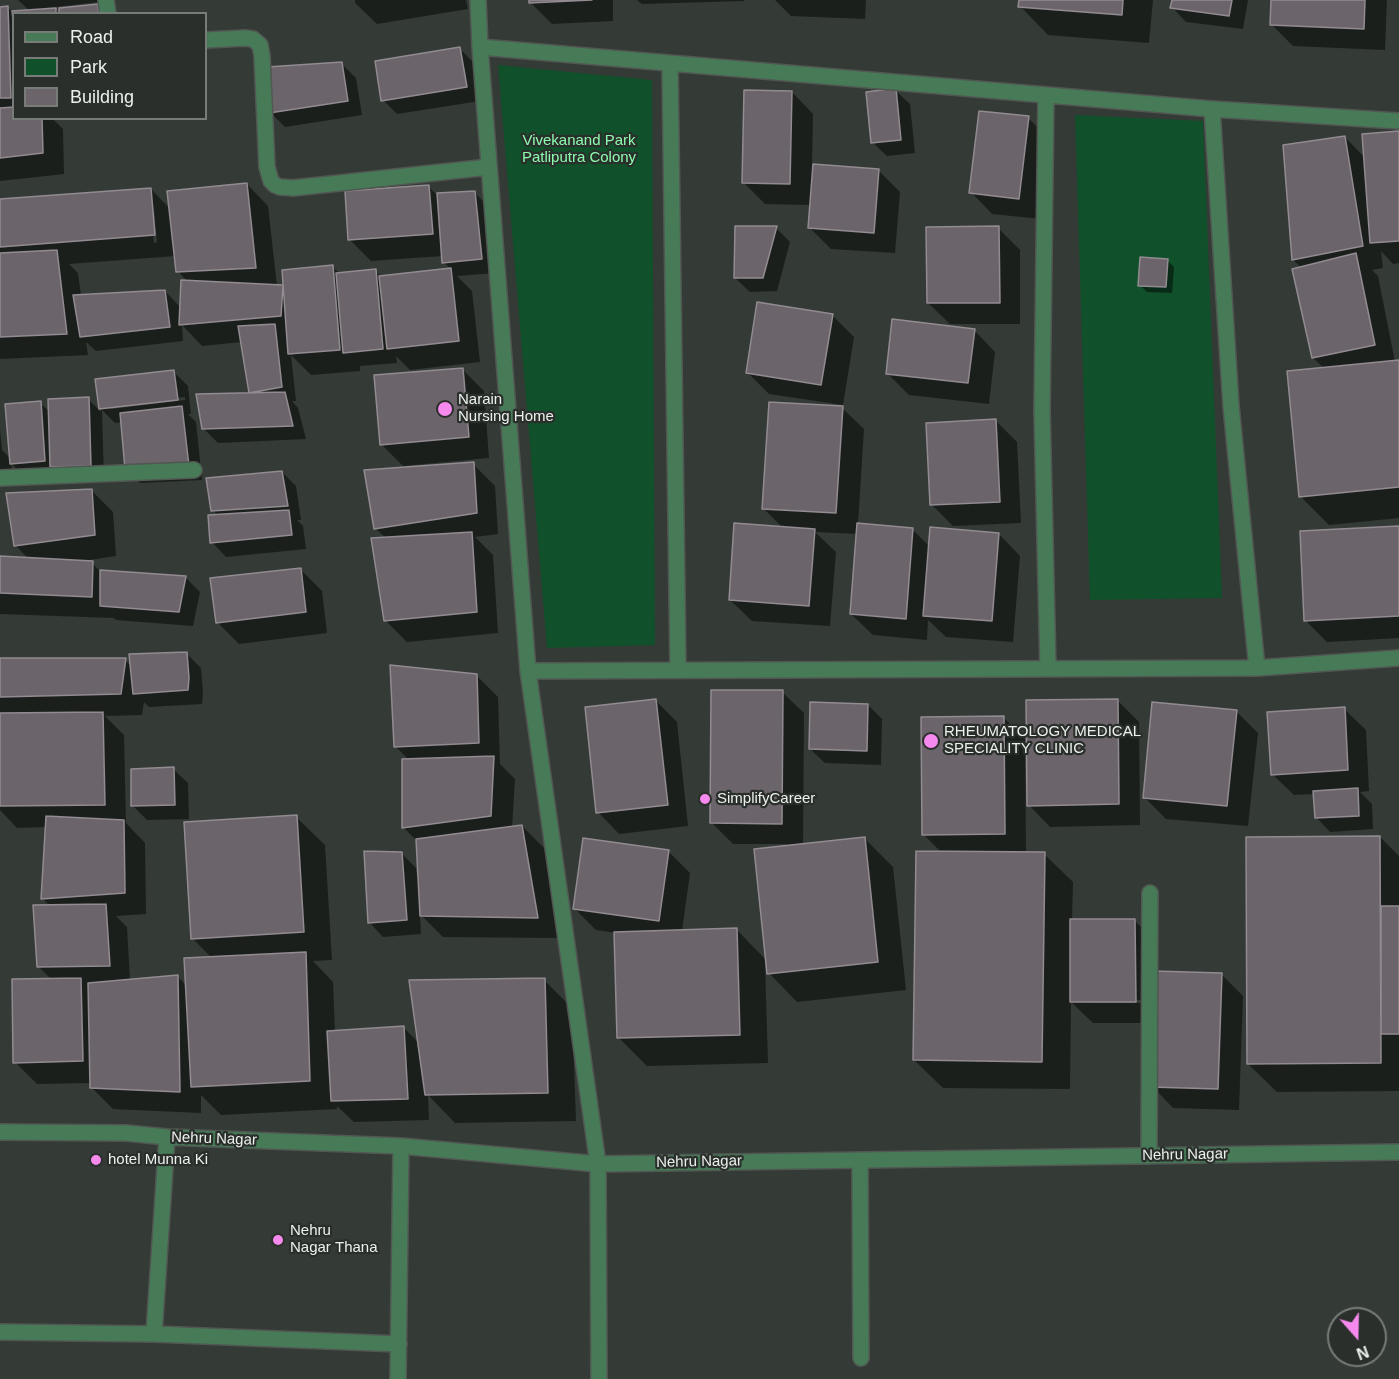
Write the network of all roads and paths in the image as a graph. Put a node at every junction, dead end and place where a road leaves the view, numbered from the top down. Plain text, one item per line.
1 (478, 0) edge
2 (207, 40) edge
3 (480, 46) junction
4 (670, 64) junction
5 (1046, 95) junction
6 (1212, 109) junction
7 (1399, 121) edge
8 (489, 167) junction
9 (194, 470) dead end
10 (0, 478) edge
11 (1399, 658) edge
12 (1257, 668) junction
13 (1048, 669) junction
14 (678, 670) junction
15 (528, 671) junction
16 (1150, 893) dead end
17 (0, 1132) edge
18 (167, 1137) junction
19 (401, 1146) junction
20 (1399, 1152) edge
21 (1149, 1156) junction
22 (860, 1160) junction
23 (598, 1164) junction
24 (0, 1332) edge
25 (154, 1334) junction
26 (399, 1344) junction
27 (861, 1358) dead end
28 (398, 1379) edge
29 (599, 1379) edge

1 - 3 street
2 - 8 street
3 - 4 street
3 - 8 street
4 - 5 street
4 - 14 street
5 - 6 street
5 - 13 street
6 - 7 street
6 - 12 street
8 - 15 street
9 - 10 street
11 - 12 street
12 - 13 street
13 - 14 street
14 - 15 street
15 - 23 street
16 - 21 street
17 - 18 street, Nehru Nagar
18 - 19 street, Nehru Nagar
18 - 25 street
19 - 23 street, Nehru Nagar
19 - 26 street
20 - 21 street, Nehru Nagar
21 - 22 street, Nehru Nagar
22 - 23 street, Nehru Nagar
22 - 27 street
23 - 29 street
24 - 25 street
25 - 26 street
26 - 28 street

